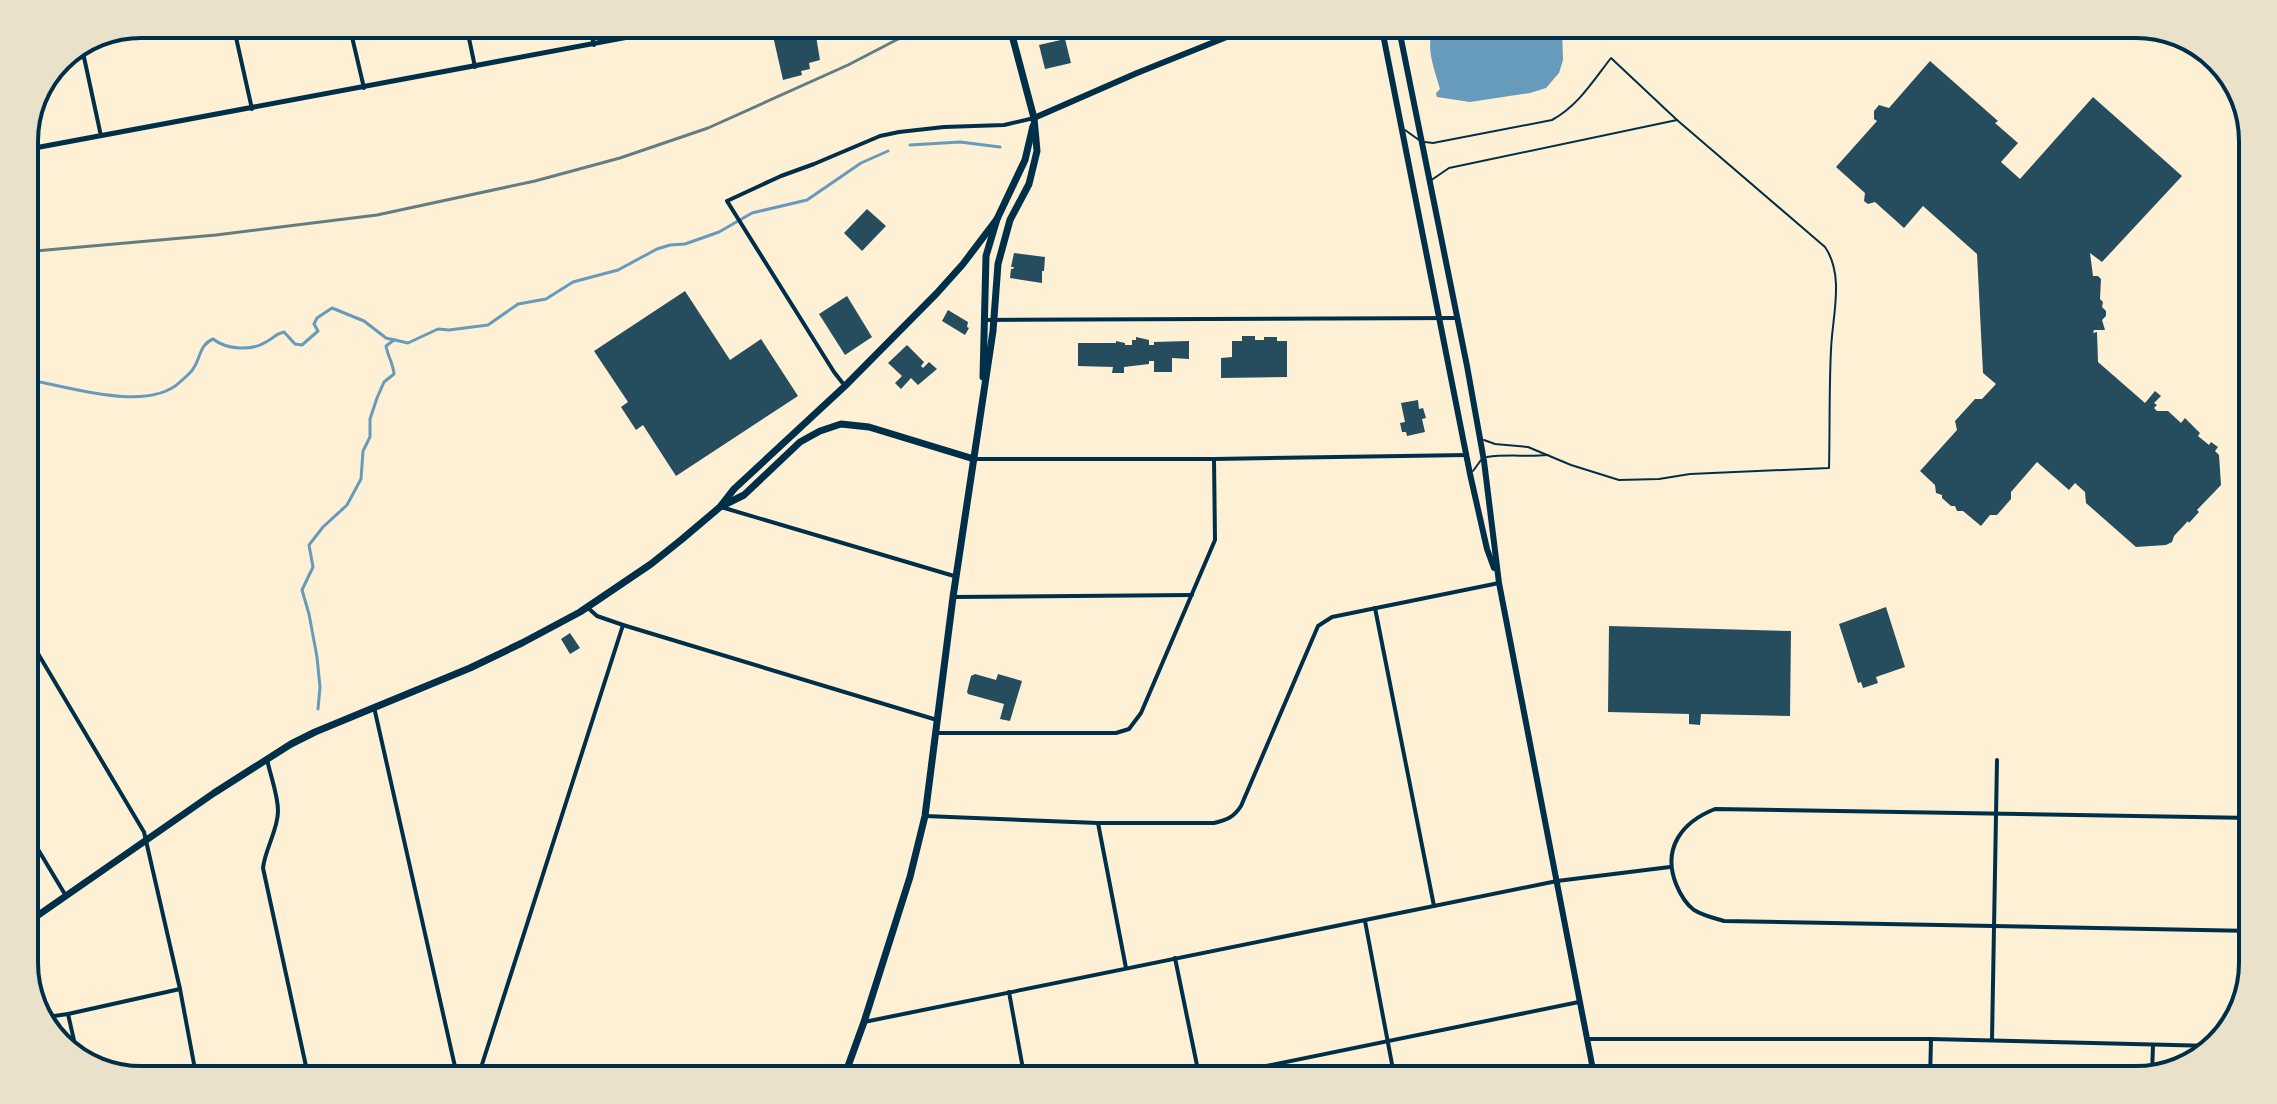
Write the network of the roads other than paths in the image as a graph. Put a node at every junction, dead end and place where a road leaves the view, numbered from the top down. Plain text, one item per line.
1 (236, 38) edge
2 (352, 38) edge
3 (469, 38) edge
4 (592, 38) edge
5 (627, 38) edge
6 (1013, 38) edge
7 (1224, 38) edge
8 (1384, 38) edge
9 (1401, 38) edge
10 (594, 45) junction
11 (84, 56) edge
12 (475, 67) junction
13 (364, 88) junction
14 (252, 109) junction
15 (1034, 118) junction
16 (1677, 120) junction
17 (1402, 128) junction
18 (101, 136) junction
19 (1422, 142) junction
20 (38, 147) edge
21 (1429, 182) junction
22 (997, 219) junction
23 (1457, 318) junction
24 (1440, 319) junction
25 (984, 320) junction
26 (994, 321) junction
27 (845, 386) junction
28 (983, 407) junction
29 (1480, 437) junction
30 (1549, 454) junction
31 (1467, 455) junction
32 (1483, 458) junction
33 (974, 459) junction
34 (1214, 459) junction
35 (1470, 474) junction
36 (720, 507) junction
37 (957, 577) junction
38 (1499, 583) junction
39 (1192, 595) junction
40 (953, 597) junction
41 (587, 607) junction
42 (1375, 608) junction
43 (623, 625) junction
44 (38, 653) edge
45 (374, 707) junction
46 (937, 720) junction
47 (936, 733) junction
48 (267, 758) junction
49 (1997, 760) dead end
50 (1996, 812) junction
51 (925, 816) junction
52 (2239, 818) edge
53 (1098, 823) junction
54 (146, 840) junction
55 (38, 849) edge
56 (1671, 867) junction
57 (1557, 881) junction
58 (66, 896) junction
59 (1434, 906) junction
60 (38, 915) edge
61 (1365, 921) junction
62 (1994, 926) junction
63 (2239, 931) edge
64 (1175, 958) junction
65 (1126, 968) junction
66 (180, 989) junction
67 (1009, 992) junction
68 (1579, 1002) junction
69 (68, 1014) junction
70 (53, 1016) edge
71 (864, 1022) junction
72 (1587, 1039) junction
73 (1931, 1039) junction
74 (1387, 1040) junction
75 (1992, 1040) junction
76 (74, 1041) edge
77 (2153, 1045) junction
78 (2196, 1046) edge
79 (2152, 1064) edge
80 (194, 1066) edge
81 (306, 1066) edge
82 (455, 1066) edge
83 (481, 1066) edge
84 (848, 1066) edge
85 (1022, 1066) edge
86 (1196, 1066) edge
87 (1265, 1066) edge
88 (1392, 1066) edge
89 (1592, 1066) edge
90 (1930, 1066) edge

1 - 14 street
2 - 13 street
3 - 12 street
4 - 10 street
5 - 10 street
6 - 15 highway
7 - 15 main road
8 - 17 main road
9 - 19 main road
10 - 12 street
11 - 18 street
12 - 13 street
13 - 14 street
14 - 18 street
15 - 22 highway
15 - 26 highway
15 - 27 street
16 - 19 lane
16 - 21 lane
16 - 30 lane
17 - 19 lane
17 - 24 main road
18 - 20 street
19 - 21 main road
21 - 23 main road
22 - 25 highway
22 - 27 highway
23 - 24 street
23 - 29 main road
24 - 26 street
24 - 31 main road
25 - 26 street
25 - 28 highway
26 - 28 highway
27 - 36 highway
28 - 33 highway
29 - 30 lane
29 - 32 main road
30 - 32 lane
31 - 34 street
31 - 35 main road
32 - 35 lane
32 - 38 main road
33 - 34 street
33 - 36 highway
33 - 37 highway
34 - 39 street
35 - 38 main road
36 - 37 street
36 - 41 highway
37 - 40 highway
38 - 42 street
38 - 57 main road
39 - 40 street
39 - 47 street
40 - 46 highway
41 - 43 street
41 - 45 highway
42 - 53 street
42 - 59 street
43 - 46 street
43 - 83 street
44 - 54 street
45 - 48 highway
45 - 82 street
46 - 47 highway
47 - 51 highway
48 - 54 highway
48 - 81 street
49 - 50 street
50 - 52 street
50 - 56 street
50 - 62 street
51 - 53 street
51 - 71 highway
53 - 65 street
54 - 58 highway
54 - 66 street
55 - 58 street
56 - 57 street
56 - 62 street
57 - 59 street
57 - 68 main road
58 - 60 highway
59 - 61 street
61 - 64 street
61 - 74 street
62 - 63 street
62 - 75 street
64 - 65 street
64 - 86 street
65 - 67 street
66 - 69 street
66 - 80 street
67 - 71 street
67 - 85 street
68 - 72 main road
68 - 74 street
69 - 70 street
69 - 76 street
71 - 84 highway
72 - 73 street
72 - 89 main road
73 - 75 street
73 - 90 street
74 - 87 street
74 - 88 street
75 - 77 street
77 - 78 street
77 - 79 street

